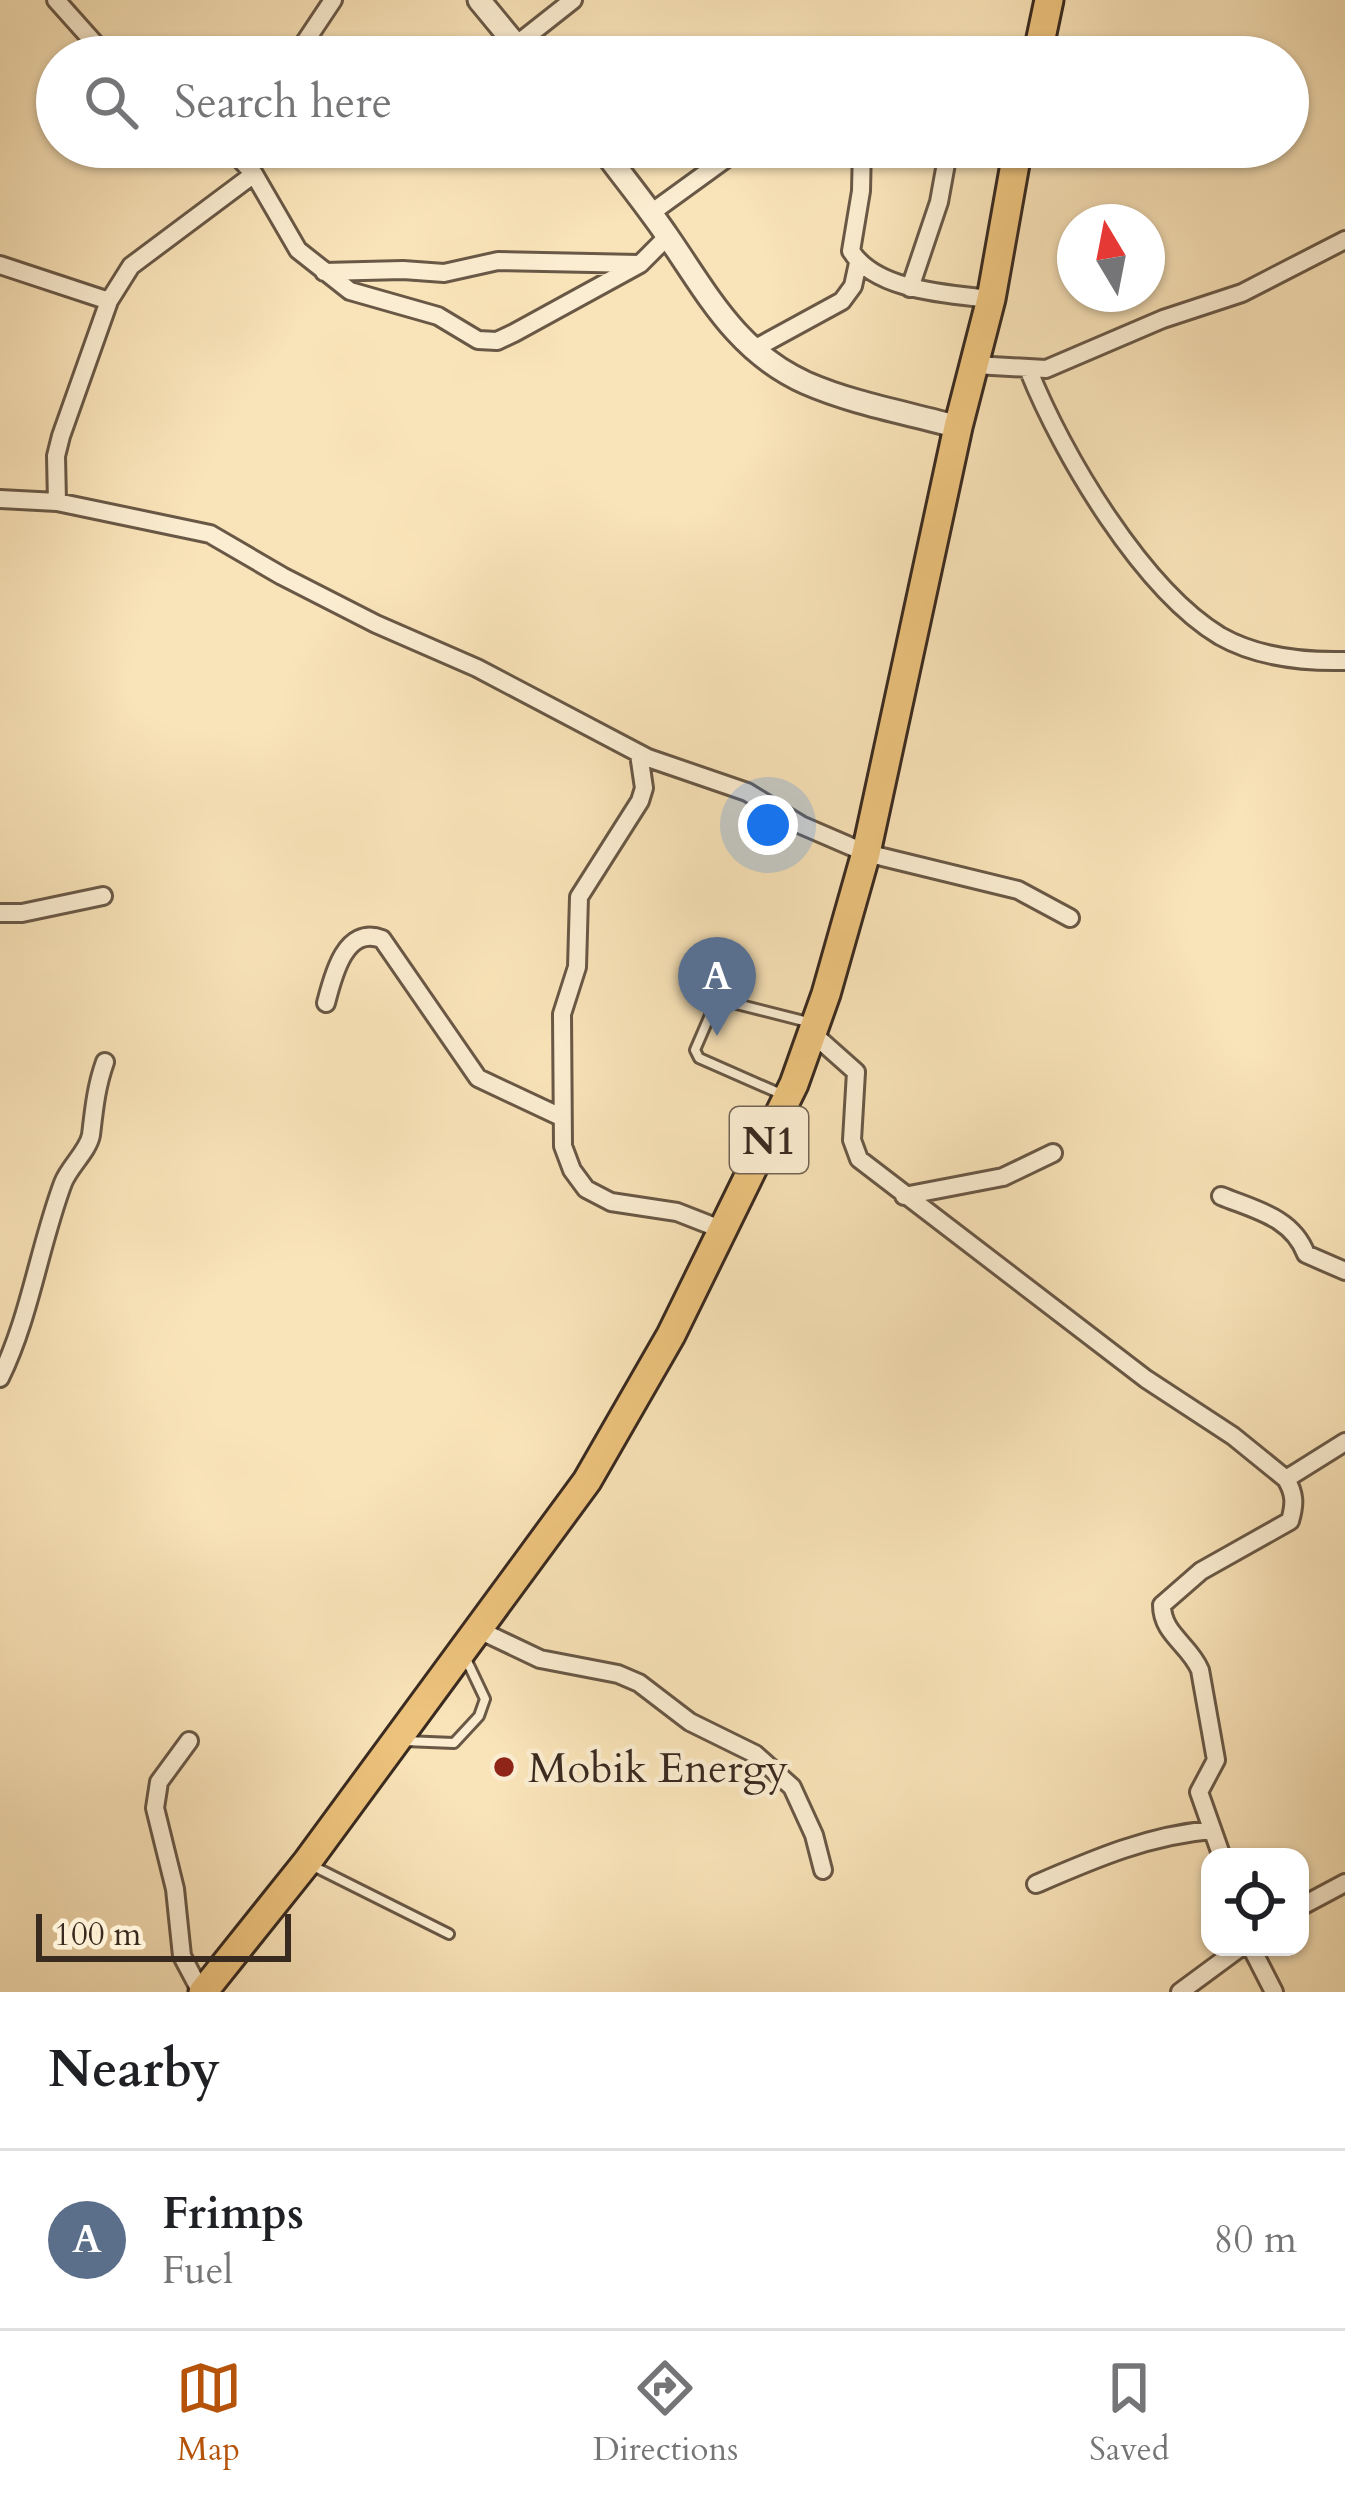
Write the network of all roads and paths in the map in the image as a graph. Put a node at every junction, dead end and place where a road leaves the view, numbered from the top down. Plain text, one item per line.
1 (56, 0) edge
2 (333, 0) edge
3 (478, 0) edge
4 (573, 0) edge
5 (1048, 0) edge
6 (88, 36) edge
7 (309, 36) edge
8 (508, 36) edge
9 (536, 36) edge
10 (1041, 36) edge
11 (249, 168) edge
12 (618, 168) edge
13 (713, 168) edge
14 (862, 168) edge
15 (945, 168) edge
16 (1014, 168) edge
17 (254, 174) junction
18 (651, 213) junction
19 (668, 236) junction
20 (1345, 240) edge
21 (858, 262) junction
22 (640, 264) junction
23 (0, 265) edge
24 (324, 272) junction
25 (910, 288) junction
26 (991, 299) junction
27 (109, 301) junction
28 (754, 349) junction
29 (975, 365) junction
30 (1029, 371) junction
31 (958, 427) junction
32 (0, 499) edge
33 (57, 502) junction
34 (1345, 661) edge
35 (639, 754) junction
36 (866, 853) junction
37 (103, 896) dead end
38 (0, 913) edge
39 (1070, 918) dead end
40 (326, 1003) dead end
41 (812, 1028) junction
42 (105, 1062) dead end
43 (788, 1097) junction
44 (561, 1117) junction
45 (1053, 1153) dead end
46 (904, 1196) junction
47 (1221, 1196) dead end
48 (723, 1230) junction
49 (1345, 1271) edge
50 (0, 1378) edge
51 (1345, 1442) edge
52 (1286, 1478) junction
53 (471, 1642) junction
54 (398, 1740) junction
55 (189, 1741) dead end
56 (1211, 1829) junction
57 (1218, 1848) edge
58 (307, 1862) junction
59 (823, 1870) dead end
60 (1345, 1883) edge
61 (1036, 1884) dead end
62 (1309, 1902) edge
63 (449, 1934) dead end
64 (1229, 1956) edge
65 (1256, 1956) edge
66 (202, 1992) edge
67 (1180, 1992) edge
68 (1274, 1992) edge

1 - 6 street
2 - 7 street
3 - 8 street
4 - 9 street
5 - 10 highway
11 - 17 street
12 - 18 street
13 - 18 street
14 - 21 street
15 - 25 street
16 - 26 highway, N1
17 - 24 street
17 - 27 street
18 - 19 street
19 - 22 street
19 - 28 street
20 - 30 street
21 - 25 street
21 - 28 street
22 - 24 street
22 - 24 street
23 - 27 street
25 - 26 street
26 - 29 highway, N1
27 - 33 street
28 - 31 street
29 - 30 street
29 - 31 highway, N1
30 - 34 street
31 - 36 highway, N1
32 - 33 street
33 - 35 street
35 - 36 street
35 - 44 street
36 - 39 street
36 - 41 highway, N1
37 - 38 street
40 - 44 street
41 - 43 highway, N1
41 - 43 lane
41 - 46 street
42 - 50 street
43 - 48 highway, N1
44 - 48 street
45 - 46 street
46 - 52 street
47 - 49 street
48 - 53 highway, N1
51 - 52 street
52 - 56 street
53 - 54 highway, N1
53 - 54 lane
53 - 59 street
54 - 58 highway, N1
55 - 66 street
56 - 57 street
56 - 61 street
58 - 63 lane
58 - 66 highway, N1
60 - 62 street
64 - 67 street
65 - 68 street

